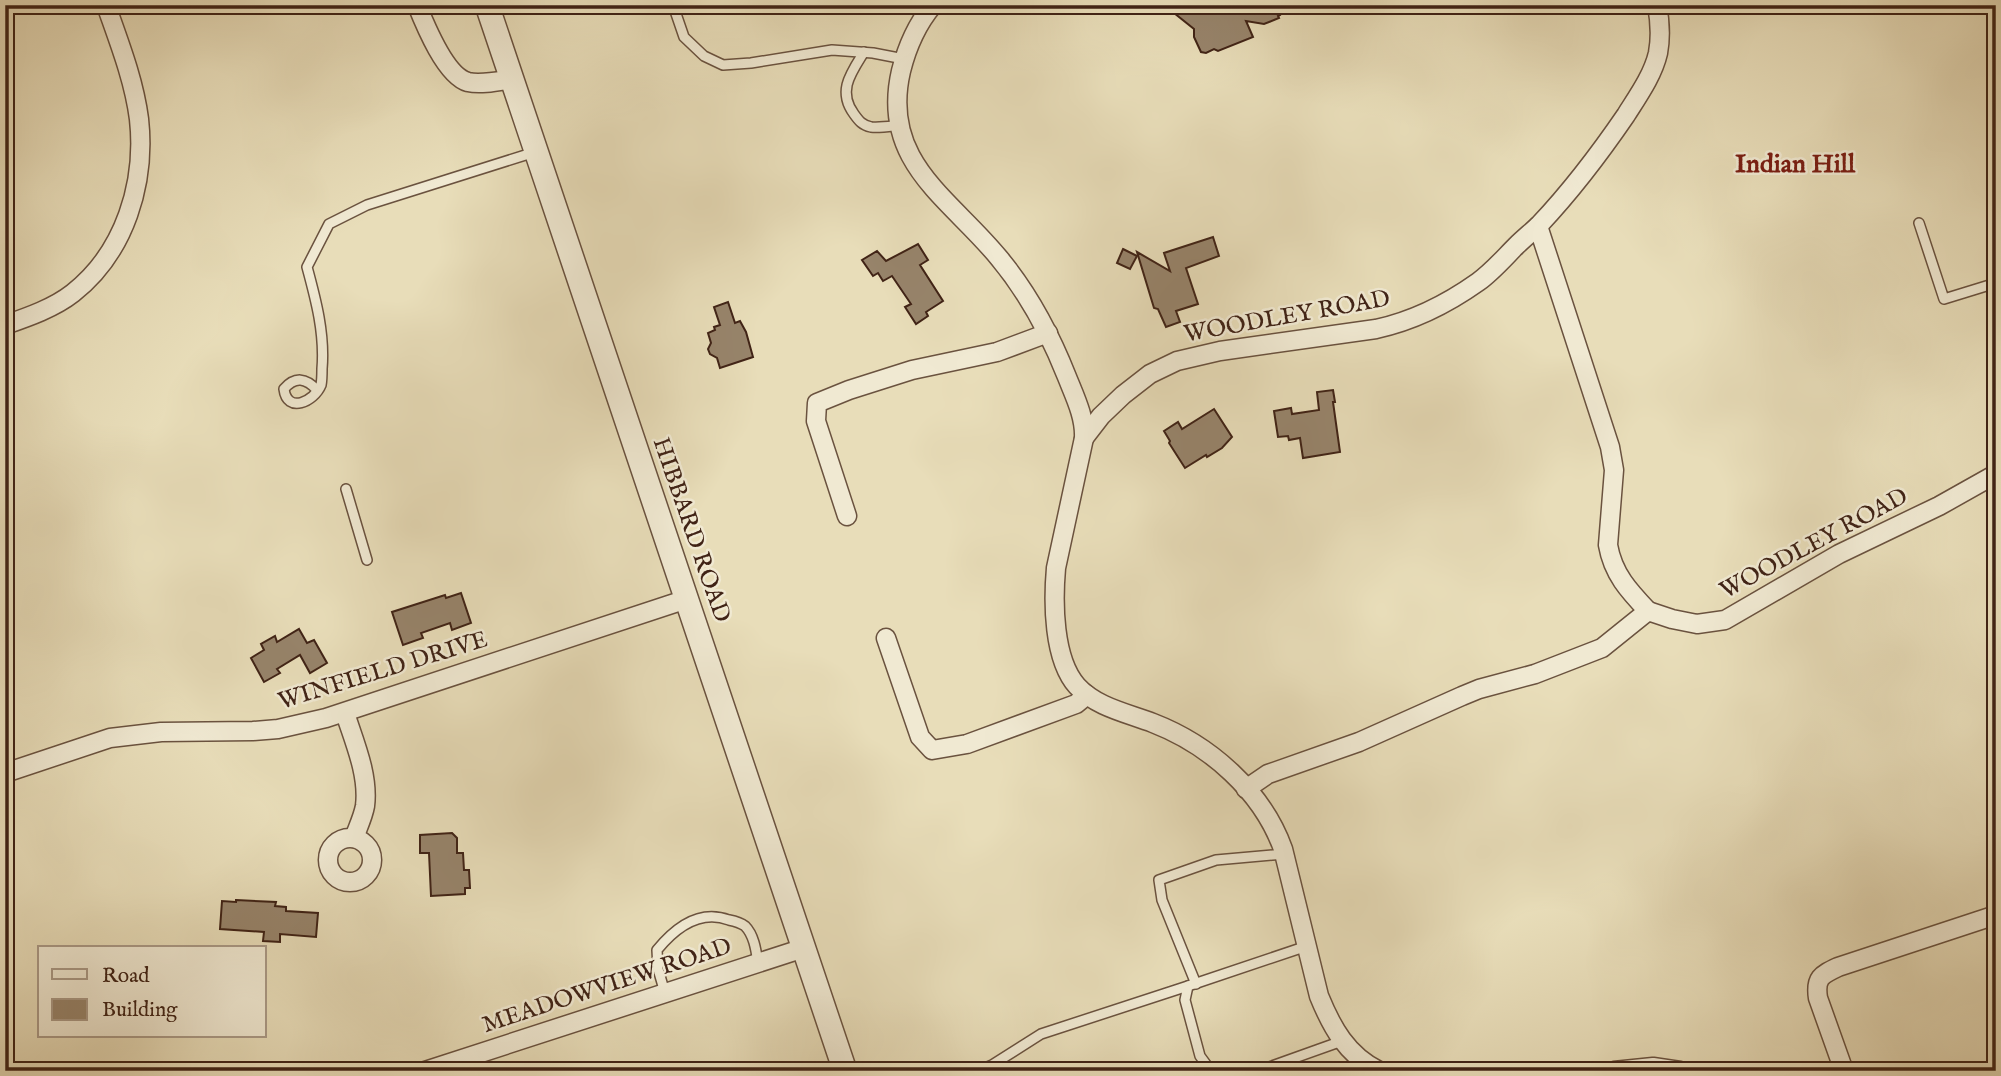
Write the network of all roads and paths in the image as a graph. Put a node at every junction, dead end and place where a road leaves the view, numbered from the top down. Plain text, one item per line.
1 (106, 5) edge
2 (417, 5) edge
3 (487, 5) edge
4 (673, 5) edge
5 (933, 5) edge
6 (1657, 5) edge
7 (864, 52) junction
8 (904, 59) junction
9 (512, 79) junction
10 (900, 125) junction
11 (536, 151) junction
12 (1919, 223) dead end
13 (1538, 226) junction
14 (1996, 283) edge
15 (5, 325) edge
16 (1048, 333) junction
17 (317, 390) dead end
18 (1084, 438) junction
19 (1996, 474) edge
20 (346, 489) dead end
21 (847, 516) dead end
22 (367, 559) dead end
23 (687, 599) junction
24 (1648, 611) junction
25 (886, 638) dead end
26 (1087, 695) junction
27 (345, 713) junction
28 (5, 773) edge
29 (1246, 789) junction
30 (354, 838) dead end
31 (1284, 854) junction
32 (1996, 915) edge
33 (1307, 946) junction
34 (804, 948) junction
35 (758, 963) junction
36 (1192, 985) junction
37 (665, 993) junction
38 (1342, 1041) junction
39 (425, 1071) edge
40 (845, 1071) edge
41 (978, 1071) edge
42 (1211, 1071) edge
43 (1258, 1071) edge
44 (1379, 1071) edge
45 (1614, 1071) edge
46 (1680, 1071) edge
47 (1844, 1071) edge

1 - 15 street
2 - 9 street
3 - 9 street, HIBBARD ROAD
4 - 7 lane
5 - 8 street, WOODLEY ROAD
6 - 13 street, WOODLEY ROAD
7 - 8 lane
7 - 10 lane
8 - 10 street, WOODLEY ROAD
9 - 11 street, HIBBARD ROAD
10 - 16 street, WOODLEY ROAD
11 - 17 lane
11 - 23 street, HIBBARD ROAD
12 - 14 lane
13 - 18 street, WOODLEY ROAD
13 - 24 street, WOODLEY ROAD
16 - 18 street, WOODLEY ROAD
16 - 21 street
18 - 26 street, WOODLEY ROAD
19 - 24 street, WOODLEY ROAD
20 - 22 lane
23 - 27 street, WINFIELD DRIVE
23 - 34 street, HIBBARD ROAD
24 - 29 street
25 - 26 street
26 - 29 street, WOODLEY ROAD
27 - 28 street, WINFIELD DRIVE
27 - 30 street
29 - 31 street, WOODLEY ROAD
31 - 33 street, WOODLEY ROAD
31 - 36 lane
32 - 47 street
33 - 36 lane
33 - 38 street, WOODLEY ROAD
34 - 35 street, MEADOWVIEW ROAD
34 - 40 street, HIBBARD ROAD
35 - 37 street, MEADOWVIEW ROAD
35 - 37 lane
36 - 41 lane
36 - 42 lane
37 - 39 street, MEADOWVIEW ROAD
38 - 43 lane
38 - 44 street, WOODLEY ROAD
45 - 46 street

